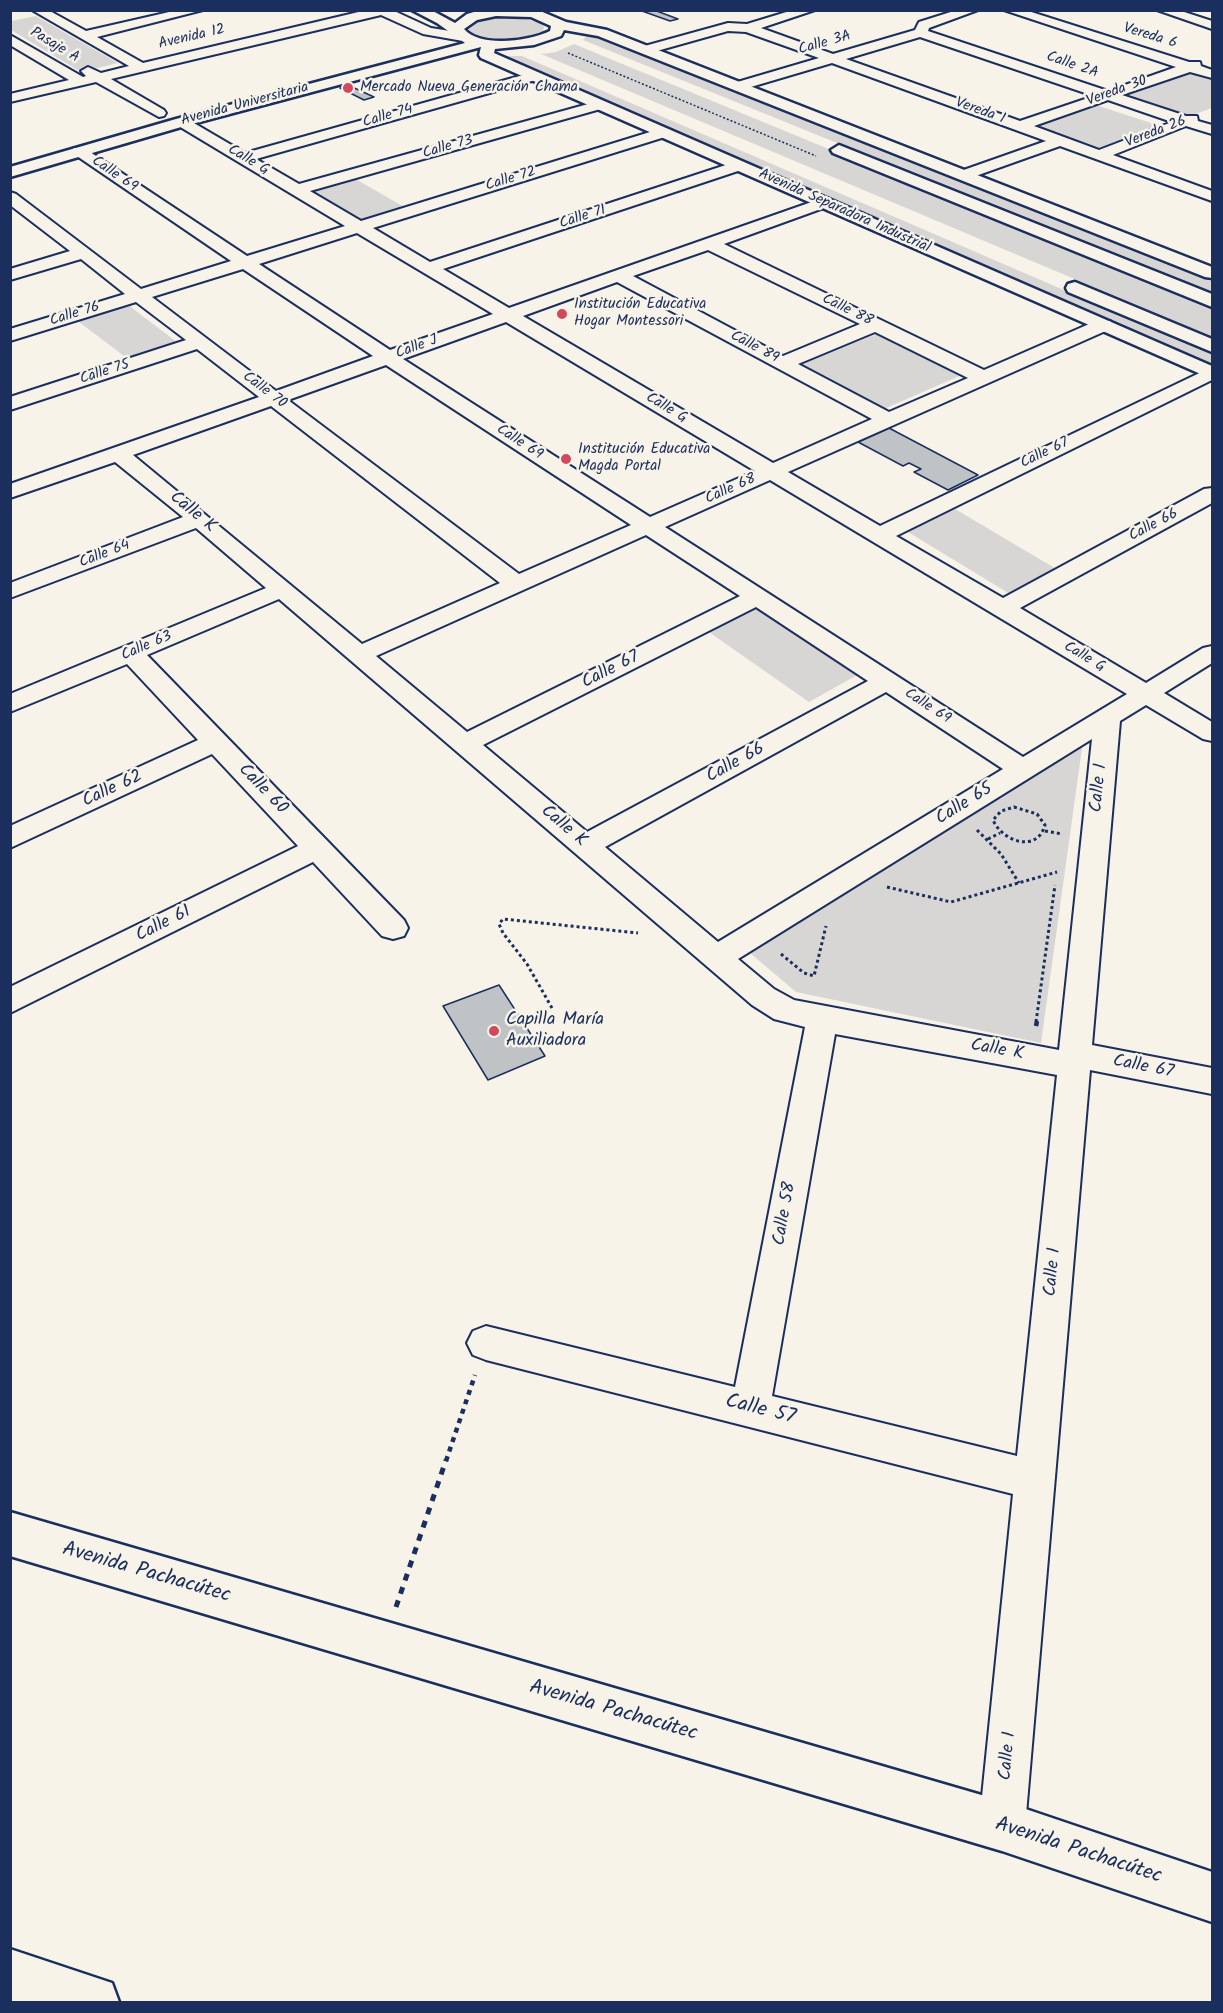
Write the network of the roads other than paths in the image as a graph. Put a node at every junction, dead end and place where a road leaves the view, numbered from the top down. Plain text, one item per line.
1 (197, 10) edge
2 (344, 10) edge
3 (418, 10) edge
4 (809, 10) edge
5 (972, 10) edge
6 (1010, 10) edge
7 (37, 11) edge
8 (380, 11) edge
9 (506, 11) edge
10 (1169, 11) edge
11 (535, 13) edge
12 (586, 15) dead end
13 (558, 22) edge
14 (1212, 25) edge
15 (748, 28) junction
16 (920, 33) junction
17 (84, 36) junction
18 (10, 39) edge
19 (476, 40) junction
20 (26, 48) junction
21 (597, 49) dead end
22 (646, 50) junction
23 (10, 52) edge
24 (535, 58) dead end
25 (833, 58) junction
26 (1212, 58) edge
27 (136, 64) junction
28 (1189, 67) junction
29 (1212, 74) edge
30 (85, 76) junction
31 (534, 76) junction
32 (739, 86) junction
33 (10, 90) edge
34 (1108, 96) junction
35 (10, 98) edge
36 (599, 105) junction
37 (159, 113) junction
38 (1208, 113) dead end
39 (137, 119) dead end
40 (182, 122) junction
41 (1186, 122) junction
42 (1021, 126) junction
43 (1212, 130) edge
44 (663, 133) junction
45 (1061, 141) junction
46 (819, 142) dead end
47 (79, 152) junction
48 (1099, 155) junction
49 (243, 158) junction
50 (738, 166) junction
51 (10, 172) edge
52 (964, 175) junction
53 (297, 190) junction
54 (1212, 196) edge
55 (10, 197) edge
56 (823, 203) junction
57 (358, 227) junction
58 (710, 244) junction
59 (84, 253) junction
60 (245, 262) junction
61 (428, 268) junction
62 (1212, 273) edge
63 (10, 275) edge
64 (619, 276) junction
65 (1055, 280) dead end
66 (139, 295) junction
67 (1212, 301) edge
68 (508, 315) junction
69 (875, 325) junction
70 (1103, 325) junction
71 (10, 335) edge
72 (200, 342) junction
73 (1212, 346) edge
74 (388, 358) junction
75 (783, 363) junction
76 (1212, 373) edge
77 (984, 378) junction
78 (275, 398) junction
79 (10, 404) edge
80 (889, 420) junction
81 (118, 454) junction
82 (771, 472) junction
83 (10, 492) edge
84 (1212, 494) edge
85 (200, 519) junction
86 (648, 526) junction
87 (878, 536) junction
88 (518, 584) junction
89 (283, 590) junction
90 (10, 591) edge
91 (757, 597) junction
92 (1001, 609) junction
93 (131, 653) junction
94 (1212, 653) edge
95 (359, 654) junction
96 (887, 681) junction
97 (1145, 694) junction
98 (10, 704) edge
99 (1107, 717) junction
100 (1212, 733) edge
101 (216, 742) junction
102 (464, 743) junction
103 (1023, 769) junction
104 (10, 838) edge
105 (585, 846) junction
106 (317, 848) junction
107 (393, 927) dead end
108 (717, 957) junction
109 (10, 1001) edge
110 (822, 1019) junction
111 (1073, 1059) junction
112 (1212, 1081) edge
113 (486, 1342) road end
114 (750, 1409) junction
115 (1035, 1480) junction
116 (10, 1534) edge
117 (1002, 1826) junction
118 (1212, 1897) edge
119 (10, 1975) edge
120 (93, 2002) edge

1 - 17 street
2 - 27 street, Avenida 12
3 - 19 street, Avenida Separadora Industrial
4 - 15 street
5 - 16 street, Calle 3A
6 - 28 street, Vereda 6
7 - 17 street
8 - 19 street, Avenida Separadora Industrial
8 - 27 street, Avenida 12
9 - 11 street
9 - 19 street
10 - 14 street
11 - 13 street
12 - 13 street
13 - 19 street
13 - 21 street
13 - 22 street
15 - 22 street
15 - 25 street, Vereda 1
16 - 25 street, Calle 3A
16 - 34 street, Calle 2A
17 - 27 street
18 - 20 street, Pasaje A
19 - 24 street, Avenida Separadora Industrial
19 - 31 street, Avenida Separadora Industrial
19 - 37 street, Avenida Universitaria
19 - 40 street, Avenida Universitaria
20 - 23 street
20 - 30 street, Pasaje A
22 - 32 street
25 - 32 street, Calle 3A
25 - 42 street, Vereda 1
26 - 28 street, Vereda 30
27 - 30 street, Avenida 12
28 - 29 street, Vereda 6
28 - 34 street, Vereda 30
30 - 33 street, Avenida 12
30 - 35 street, Avenida 12
30 - 37 street, Pasaje A
31 - 36 street, Avenida Separadora Industrial
31 - 49 street, Calle 74
32 - 52 street
34 - 41 street, Calle 2A
34 - 42 street, Vereda 30
36 - 44 street, Avenida Separadora Industrial
36 - 53 street, Calle 73
37 - 39 street, Avenida Universitaria
38 - 41 street, Vereda 26
40 - 47 street, Avenida Universitaria
40 - 49 street, Calle G
41 - 43 street, Calle 2A
41 - 48 street, Vereda 26
42 - 45 street, Vereda 1
44 - 50 street, Avenida Separadora Industrial
44 - 57 street, Calle 72
45 - 48 street, Vereda 1
45 - 52 street
46 - 67 street
47 - 51 street, Avenida Universitaria
47 - 60 street, Calle 69
48 - 54 street, Vereda 1
49 - 53 street, Calle G
50 - 56 street, Avenida Separadora Industrial
50 - 61 street, Calle 71
52 - 62 street
53 - 57 street, Calle G
55 - 59 street, Calle 70
56 - 58 street, Calle J
56 - 70 street, Avenida Separadora Industrial
57 - 60 street, Calle 72
57 - 61 street, Calle G
58 - 64 street, Calle J
58 - 69 street, Calle 88
59 - 63 street
59 - 66 street, Calle 70
60 - 66 street, Calle 76
60 - 74 street, Calle 69
61 - 68 street, Calle G
64 - 68 street, Calle J
64 - 75 street, Calle 89
65 - 73 street
66 - 71 street, Calle 76
66 - 72 street, Calle 70
68 - 74 street, Calle J
68 - 82 street, Calle G
69 - 75 street
69 - 77 street, Calle 88
70 - 76 street, Avenida Separadora Industrial
70 - 77 street, Calle 68
72 - 78 street, Calle 70
72 - 79 street, Calle 75
74 - 78 street, Calle J
74 - 86 street, Calle 69
75 - 80 street, Calle 89
76 - 87 street, Calle 67
77 - 80 street, Calle 68
78 - 81 street, Calle J
78 - 88 street, Calle 70
80 - 82 street, Calle 68
81 - 83 street, Calle J
81 - 85 street, Calle K
82 - 86 street, Calle 68
82 - 87 street, Calle G
84 - 92 street, Calle 66
85 - 89 street, Calle K
85 - 90 street, Calle 64
86 - 88 street, Calle 68
86 - 91 street, Calle 69
87 - 92 street, Calle G
88 - 95 street, Calle 68
89 - 93 street, Calle 63
89 - 95 street, Calle K
91 - 96 street, Calle 69
91 - 102 street, Calle 67
92 - 97 street, Calle G
93 - 98 street, Calle 63
93 - 101 street, Calle 60
94 - 97 street, Calle 65
95 - 102 street, Calle K
96 - 103 street, Calle 69
96 - 105 street, Calle 66
97 - 99 street, Calle 65
97 - 100 street, Calle G
99 - 103 street, Calle 65
99 - 111 street, Calle 1
101 - 104 street, Calle 62
101 - 106 street, Calle 60
102 - 105 street, Calle K
103 - 108 street, Calle 65
105 - 108 street, Calle K
106 - 107 street, Calle 60
106 - 109 street, Calle 61
108 - 110 street, Calle K
110 - 111 street, Calle K
110 - 114 street, Calle 58
111 - 112 street, Calle 67
111 - 115 street, Calle 1
113 - 114 street, Calle 57
114 - 115 street, Calle 57
115 - 117 street, Calle 1
116 - 117 street, Avenida Pachacútec
117 - 118 street, Avenida Pachacútec
119 - 120 street

